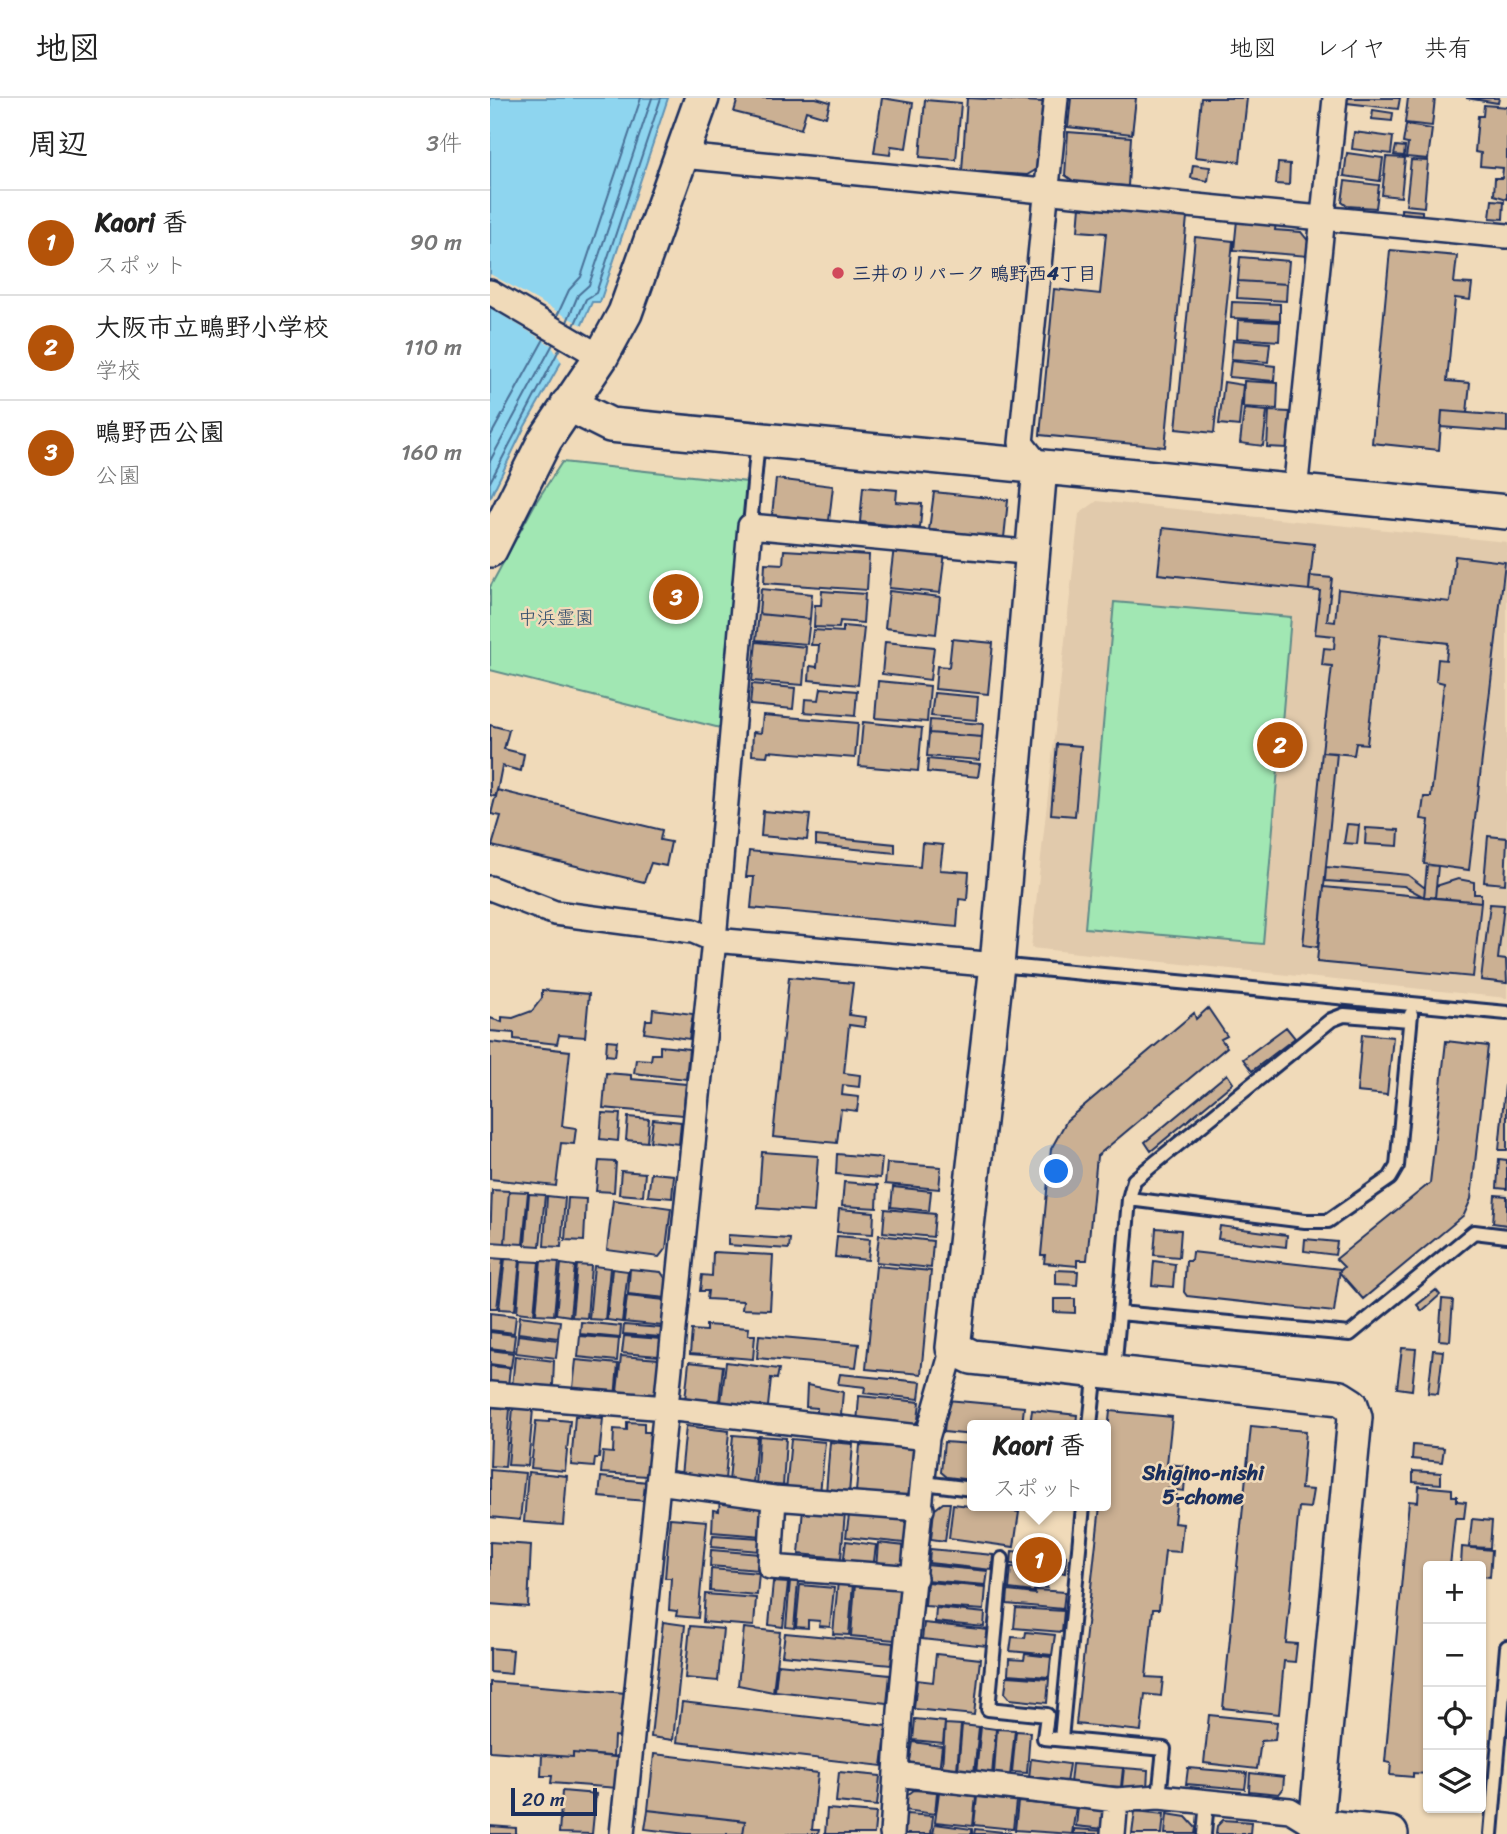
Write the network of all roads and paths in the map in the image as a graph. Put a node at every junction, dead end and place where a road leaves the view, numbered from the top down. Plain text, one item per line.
1 (702, 98) edge
2 (1056, 98) edge
3 (1335, 98) edge
4 (682, 156) junction
5 (1048, 190) junction
6 (1322, 218) junction
7 (1507, 236) edge
8 (490, 292) edge
9 (590, 350) junction
10 (568, 404) junction
11 (758, 440) junction
12 (1040, 467) junction
13 (1296, 492) junction
14 (1507, 513) edge
15 (750, 526) junction
16 (490, 550) edge
17 (1035, 553) junction
18 (490, 888) edge
19 (714, 940) junction
20 (997, 965) junction
21 (1412, 1003) junction
22 (1507, 1013) edge
23 (1410, 1020) junction
24 (1129, 1199) junction
25 (1507, 1236) edge
26 (1119, 1313) junction
27 (953, 1348) junction
28 (1105, 1371) junction
29 (490, 1394) edge
30 (666, 1408) junction
31 (1091, 1420) edge
32 (927, 1438) junction
33 (658, 1482) junction
34 (924, 1483) junction
35 (967, 1488) edge
36 (774, 1498) junction
37 (922, 1508) junction
38 (1083, 1511) edge
39 (1002, 1559) dead end
40 (915, 1578) junction
41 (1507, 1647) edge
42 (1505, 1695) edge
43 (1061, 1739) junction
44 (897, 1774) junction
45 (1159, 1797) junction
46 (1116, 1800) junction
47 (1207, 1802) junction
48 (1316, 1826) junction
49 (622, 1834) edge
50 (892, 1834) edge
51 (1113, 1834) edge
52 (1204, 1834) edge
53 (1391, 1834) edge
54 (1491, 1834) edge

1 - 4 street
2 - 5 street
3 - 6 street
4 - 5 street
4 - 9 street
5 - 6 street
5 - 12 street
6 - 7 street
6 - 13 street
8 - 9 street
9 - 10 street
10 - 11 street
10 - 16 street
11 - 12 street
11 - 15 lane
12 - 13 street
12 - 17 street
13 - 14 street
15 - 17 street
15 - 19 street
17 - 20 street
18 - 19 street
19 - 20 street
19 - 30 street
20 - 21 lane
20 - 27 street
21 - 22 lane
21 - 23 lane
23 - 24 lane
23 - 24 lane
24 - 26 lane
25 - 26 lane
26 - 28 lane
27 - 28 street
27 - 32 street
28 - 31 lane
28 - 48 street
29 - 30 street
30 - 32 street
30 - 33 street
32 - 34 street
33 - 36 street
33 - 49 street
34 - 35 lane
34 - 37 street
36 - 37 street
36 - 40 street
37 - 40 street
38 - 43 lane
39 - 43 lane
40 - 44 street
41 - 42 lane
42 - 54 lane
43 - 45 lane
44 - 46 street
44 - 50 street
45 - 46 street
45 - 47 street
46 - 51 street
47 - 48 street
47 - 52 lane
48 - 53 street

